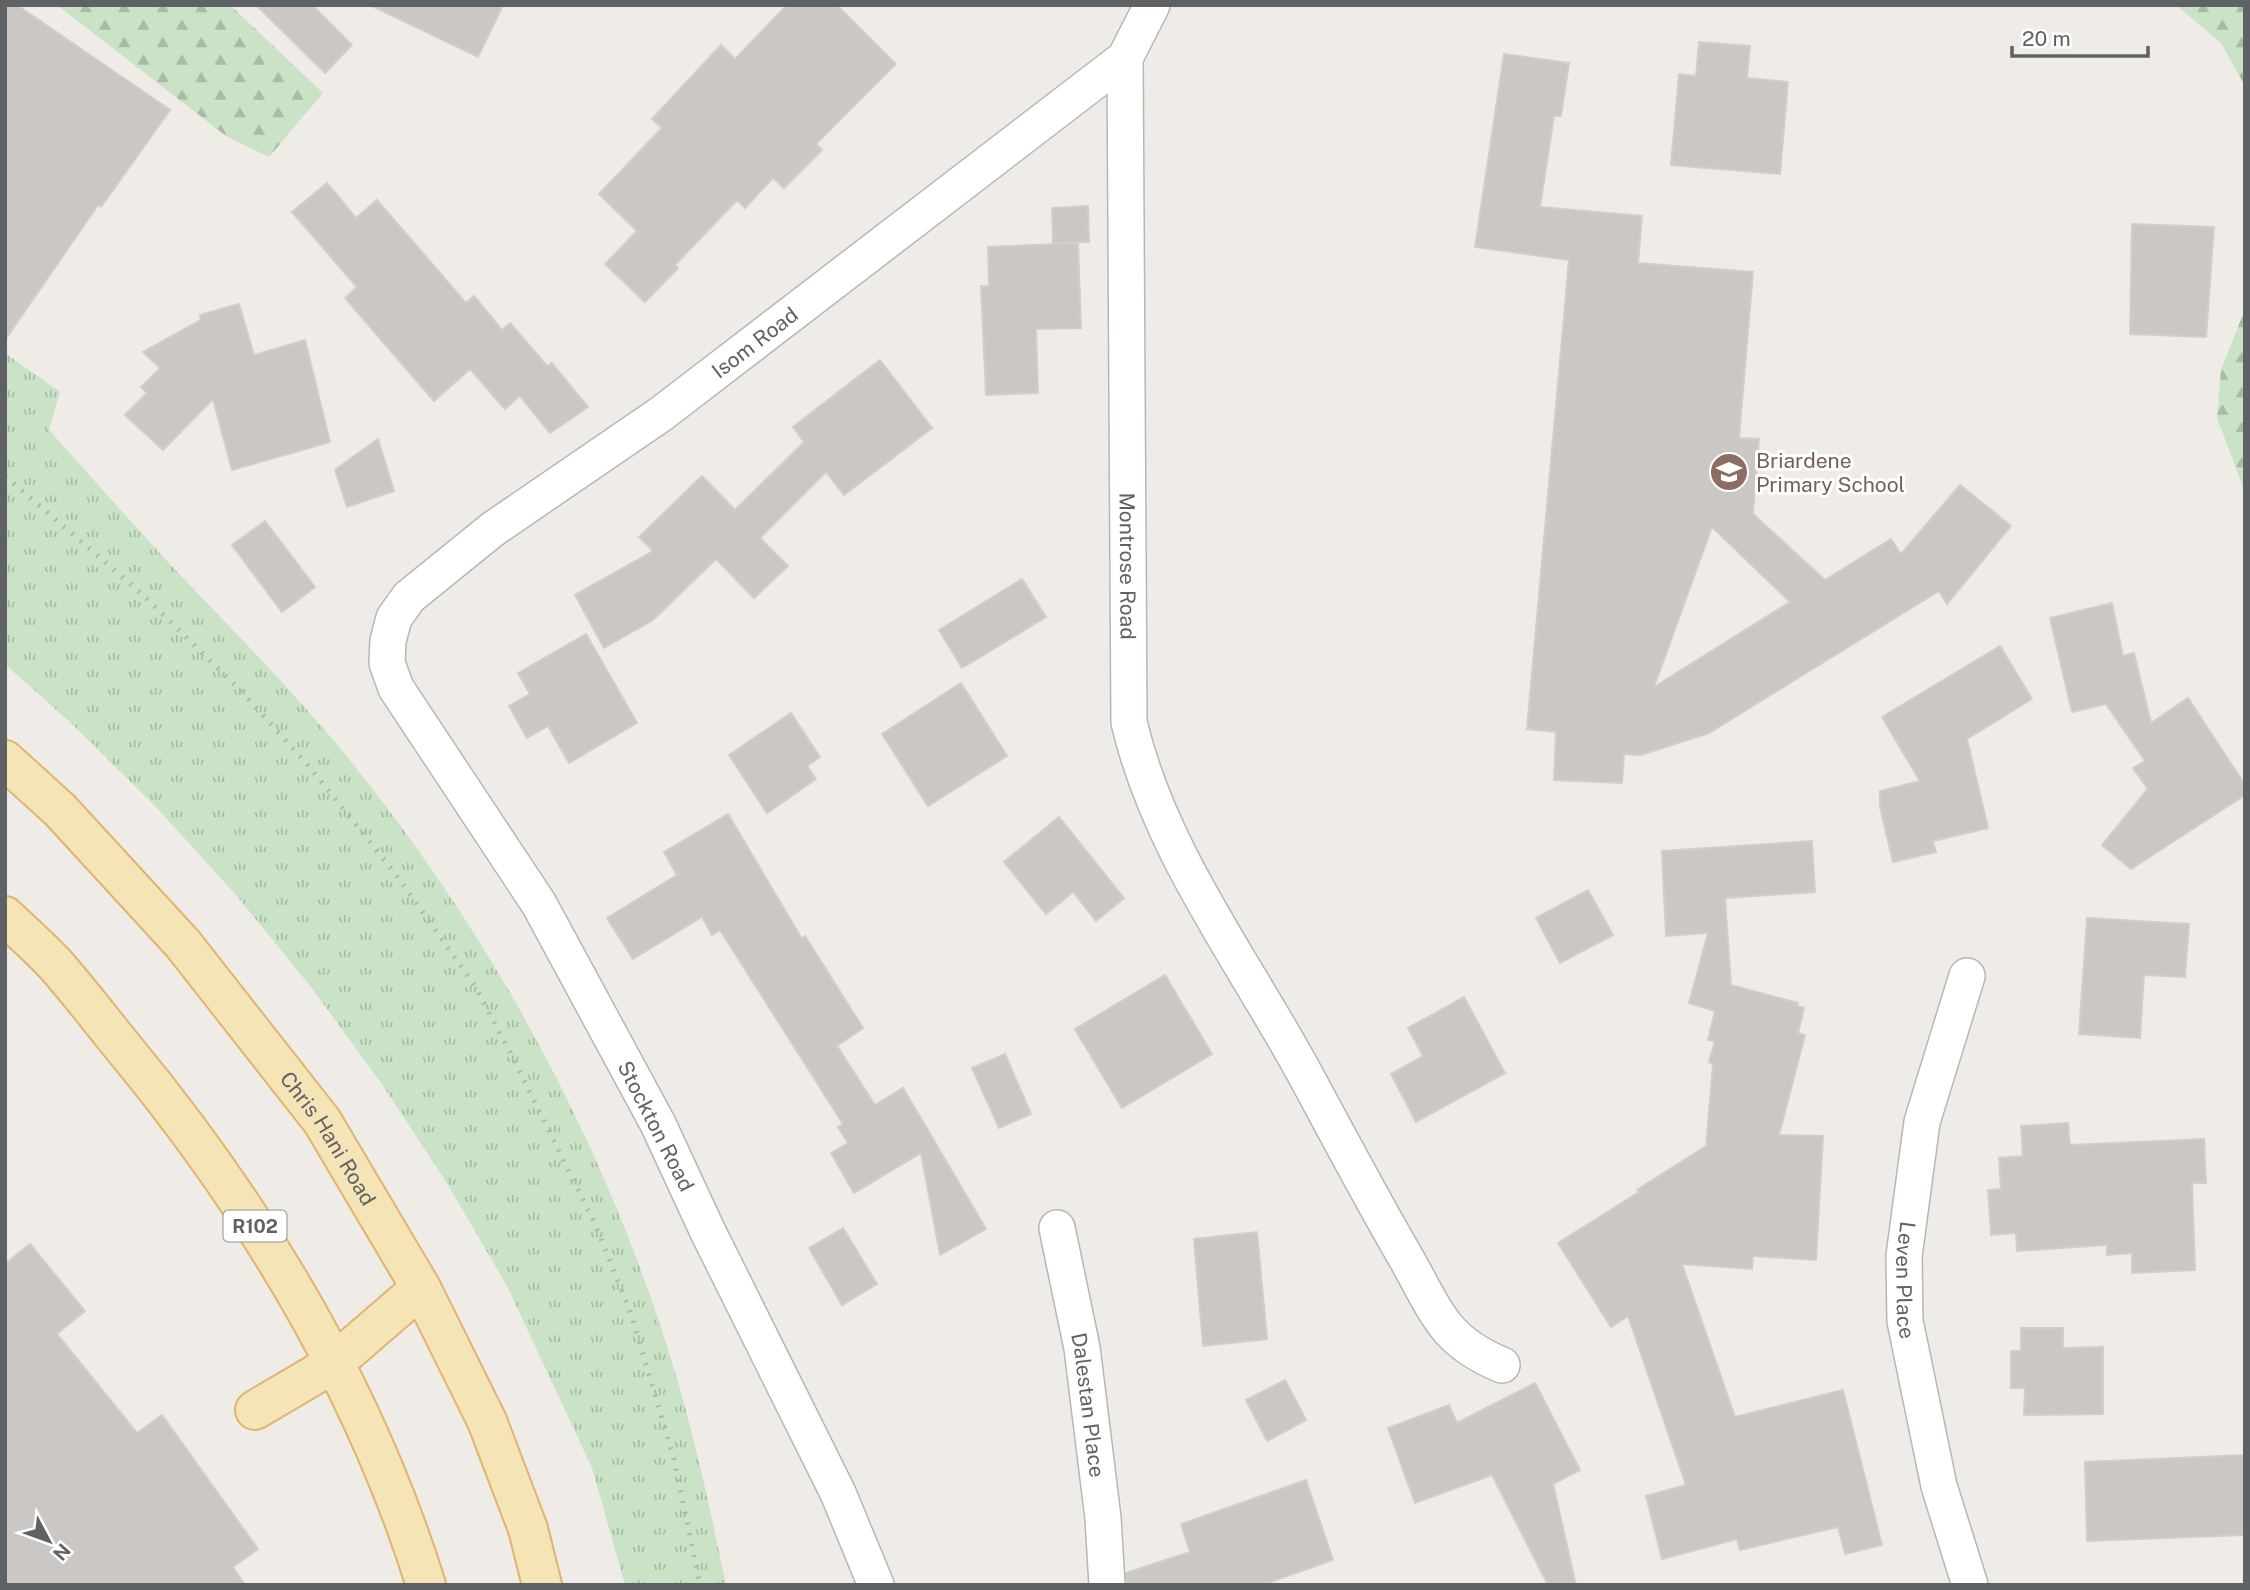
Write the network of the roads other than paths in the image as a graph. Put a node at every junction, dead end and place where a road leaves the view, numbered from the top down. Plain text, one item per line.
1 (1152, 5) edge
2 (1125, 58) junction
3 (396, 688) joint
4 (5, 760) edge
5 (5, 916) edge
6 (1967, 976) dead end
7 (1057, 1227) dead end
8 (421, 1288) junction
9 (333, 1364) junction
10 (1502, 1365) dead end
11 (255, 1410) dead end
12 (426, 1585) edge
13 (542, 1585) edge
14 (876, 1585) edge
15 (1107, 1585) edge
16 (1970, 1585) edge

1 - 2 street, Isom Road
2 - 3 street, Isom Road
2 - 10 street, Montrose Road
3 - 14 street, Stockton Road
4 - 8 main road, Chris Hani Road
5 - 9 main road, R102
6 - 16 street, Leven Place
7 - 15 street, Dalestan Place
8 - 9 main road
8 - 13 main road, Chris Hani Road
9 - 11 main road
9 - 12 main road, R102

